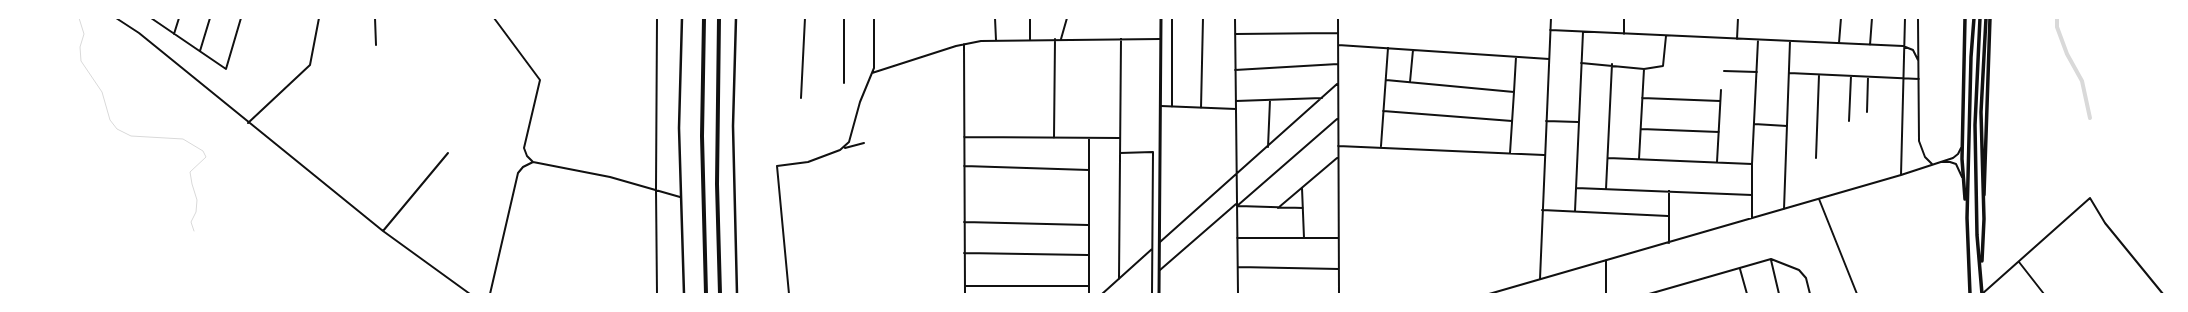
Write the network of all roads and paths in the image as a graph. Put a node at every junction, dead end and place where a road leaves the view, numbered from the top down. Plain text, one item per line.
1 (116, 18) edge
2 (151, 18) edge
3 (179, 18) edge
4 (210, 18) edge
5 (241, 18) edge
6 (319, 18) edge
7 (375, 18) edge
8 (494, 18) edge
9 (657, 18) edge
10 (682, 18) edge
11 (704, 18) edge
12 (719, 18) edge
13 (736, 18) edge
14 (805, 18) edge
15 (844, 18) edge
16 (874, 18) edge
17 (995, 18) edge
18 (1030, 18) edge
19 (1067, 18) edge
20 (1161, 18) edge
21 (1172, 18) edge
22 (1203, 18) edge
23 (1235, 18) edge
24 (1338, 18) edge
25 (1551, 18) edge
26 (1624, 18) edge
27 (1738, 18) edge
28 (1840, 18) edge
29 (1872, 18) edge
30 (1905, 18) edge
31 (1918, 18) edge
32 (1965, 18) edge
33 (1974, 18) edge
34 (1980, 18) edge
35 (1986, 18) edge
36 (1990, 18) edge
37 (1550, 30) junction
38 (1583, 32) junction
39 (1338, 33) junction
40 (174, 34) junction
41 (1235, 34) junction
42 (1624, 34) junction
43 (1666, 36) junction
44 (1121, 38) junction
45 (1030, 39) junction
46 (1055, 39) junction
47 (1060, 39) junction
48 (1160, 39) junction
49 (1737, 39) junction
50 (996, 40) junction
51 (1758, 40) junction
52 (1790, 41) junction
53 (964, 44) junction
54 (1839, 44) junction
55 (376, 45) dead end
56 (1338, 45) junction
57 (1870, 45) junction
58 (1903, 46) junction
59 (1388, 48) junction
60 (1413, 50) junction
61 (200, 51) junction
62 (1516, 57) junction
63 (1549, 59) junction
64 (1918, 60) junction
65 (1581, 63) junction
66 (1338, 64) junction
67 (1612, 64) junction
68 (1644, 69) junction
69 (1235, 70) junction
70 (1724, 71) dead end
71 (1757, 72) junction
72 (872, 73) junction
73 (1789, 73) junction
74 (1819, 75) junction
75 (1851, 76) junction
76 (1868, 77) junction
77 (1903, 78) junction
78 (1918, 79) junction
79 (1386, 80) junction
80 (1410, 82) junction
81 (844, 83) dead end
82 (1338, 84) junction
83 (1721, 90) dead end
84 (1514, 92) junction
85 (801, 98) dead end
86 (1322, 98) junction
87 (1642, 98) junction
88 (1270, 100) junction
89 (1236, 101) junction
90 (1720, 101) junction
91 (1160, 106) junction
92 (1172, 106) junction
93 (1201, 108) junction
94 (1236, 109) junction
95 (1383, 111) junction
96 (1867, 112) dead end
97 (1337, 118) junction
98 (1512, 121) junction
99 (1546, 121) junction
100 (1849, 121) dead end
101 (1578, 122) junction
102 (248, 123) junction
103 (1754, 124) junction
104 (1786, 126) junction
105 (1641, 129) junction
106 (1719, 132) junction
107 (964, 136) junction
108 (1054, 138) junction
109 (1089, 138) junction
110 (1120, 138) junction
111 (864, 143) dead end
112 (1337, 146) junction
113 (1381, 146) junction
114 (1962, 146) junction
115 (1268, 147) junction
116 (842, 149) junction
117 (448, 153) dead end
118 (1120, 153) junction
119 (1510, 153) junction
120 (1544, 155) junction
121 (1337, 158) junction
122 (1608, 158) junction
123 (1816, 158) dead end
124 (1639, 159) junction
125 (533, 162) junction
126 (1717, 162) junction
127 (1752, 164) junction
128 (1932, 164) junction
129 (964, 166) junction
130 (1089, 170) junction
131 (1236, 174) junction
132 (1901, 175) junction
133 (1963, 180) junction
134 (1302, 188) junction
135 (1576, 188) junction
136 (656, 189) junction
137 (1606, 189) junction
138 (1669, 191) junction
139 (1752, 195) junction
140 (680, 197) junction
141 (1819, 199) junction
142 (1237, 205) junction
143 (1983, 206) junction
144 (1278, 208) junction
145 (1303, 208) junction
146 (1784, 209) junction
147 (1542, 210) junction
148 (1575, 211) junction
149 (1668, 216) junction
150 (1967, 218) junction
151 (1752, 219) junction
152 (964, 222) junction
153 (1089, 225) junction
154 (383, 231) junction
155 (1237, 238) junction
156 (1304, 238) junction
157 (1338, 238) junction
158 (1160, 242) junction
159 (1669, 243) junction
160 (1152, 249) junction
161 (964, 253) junction
162 (1089, 255) junction
163 (1606, 260) junction
164 (1771, 260) junction
165 (2018, 261) junction
166 (1238, 267) junction
167 (1339, 269) junction
168 (1740, 269) junction
169 (1160, 270) junction
170 (1981, 274) junction
171 (1119, 279) junction
172 (1540, 279) junction
173 (965, 286) junction
174 (1089, 286) junction
175 (470, 294) edge
176 (490, 294) edge
177 (658, 294) edge
178 (684, 294) edge
179 (706, 294) edge
180 (720, 294) edge
181 (737, 294) edge
182 (789, 294) edge
183 (965, 294) edge
184 (1089, 294) edge
185 (1102, 294) edge
186 (1152, 294) edge
187 (1159, 294) edge
188 (1238, 294) edge
189 (1339, 294) edge
190 (1489, 294) edge
191 (1606, 294) edge
192 (1649, 294) edge
193 (1747, 294) edge
194 (1779, 294) edge
195 (1810, 294) edge
196 (1857, 294) edge
197 (1970, 294) edge
198 (1982, 294) edge
199 (2044, 294) edge
200 (2163, 294) edge

1 - 102 street
2 - 40 street
3 - 40 street
4 - 61 street
5 - 61 street
6 - 102 street
7 - 55 street
8 - 125 street
9 - 136 street
10 - 140 street
11 - 179 highway
12 - 180 highway
13 - 181 street
14 - 85 street
15 - 81 street
16 - 72 street
17 - 50 street
18 - 45 street
19 - 47 street
20 - 48 main road
21 - 92 street
22 - 93 street
23 - 41 street
24 - 39 street
25 - 37 street
26 - 42 street
27 - 49 street
28 - 54 street
29 - 57 street
30 - 58 street
31 - 64 street
32 - 114 highway
33 - 150 highway
34 - 170 highway
35 - 143 highway
36 - 143 highway
37 - 38 street
37 - 63 street
38 - 42 street
38 - 65 street
39 - 41 street
39 - 56 street
40 - 61 street
41 - 69 street
42 - 43 street
43 - 49 street
43 - 68 street
44 - 47 street
44 - 48 street
44 - 110 street
45 - 46 street
45 - 50 street
46 - 47 street
46 - 108 street
48 - 91 main road
49 - 51 street
50 - 53 street
51 - 52 street
51 - 71 street
52 - 54 street
52 - 73 street
53 - 72 street
53 - 107 street
54 - 57 street
56 - 59 street
56 - 66 street
57 - 58 street
58 - 64 street
58 - 77 street
59 - 60 street
59 - 79 street
60 - 62 street
60 - 80 street
62 - 63 street
62 - 84 street
63 - 99 street
64 - 78 street
65 - 67 street
65 - 101 street
66 - 69 street
66 - 82 street
67 - 68 street
67 - 122 street
68 - 87 street
69 - 89 street
70 - 71 street
71 - 103 street
72 - 116 street
73 - 74 street
73 - 104 street
74 - 75 street
74 - 123 street
75 - 76 street
75 - 100 street
76 - 77 street
76 - 96 street
77 - 78 street
77 - 132 street
78 - 128 street
79 - 80 street
79 - 95 street
80 - 84 street
82 - 86 street
82 - 97 street
83 - 90 street
84 - 98 street
86 - 88 street
86 - 115 street
87 - 90 street
87 - 105 street
88 - 89 street
88 - 115 street
89 - 94 street
90 - 106 street
91 - 92 street
91 - 158 main road
92 - 93 street
93 - 94 street
94 - 131 street
95 - 98 street
95 - 113 street
97 - 112 street
97 - 142 street
98 - 119 street
99 - 101 street
99 - 120 street
101 - 135 street
102 - 154 street
103 - 104 street
103 - 127 street
104 - 146 street
105 - 106 street
105 - 124 street
106 - 126 street
107 - 108 street
107 - 129 street
108 - 109 street
109 - 110 street
109 - 130 street
110 - 118 street
111 - 116 street
112 - 113 street
112 - 121 street
113 - 119 street
114 - 128 street
114 - 133 highway
115 - 131 street
116 - 182 street
117 - 154 street
118 - 160 street
118 - 171 street
119 - 120 street
120 - 147 street
121 - 134 street
121 - 157 street
122 - 124 street
122 - 137 street
124 - 126 street
125 - 136 street
125 - 176 street
126 - 127 street
127 - 139 street
128 - 132 street
128 - 133 street
129 - 130 street
129 - 152 street
130 - 153 street
131 - 142 street
131 - 158 street
132 - 141 street
133 - 150 highway
134 - 144 street
134 - 145 street
135 - 137 street
135 - 148 street
136 - 140 street
136 - 177 street
137 - 138 street
138 - 139 street
138 - 149 street
139 - 151 street
140 - 178 street
141 - 146 street
141 - 196 street
142 - 144 street
142 - 155 street
142 - 169 street
143 - 170 highway
144 - 145 street
145 - 156 street
146 - 151 street
147 - 148 street
147 - 172 street
148 - 149 street
149 - 159 street
150 - 197 highway
151 - 159 street
152 - 153 street
152 - 161 street
153 - 162 street
154 - 175 street
155 - 156 street
155 - 166 street
156 - 157 street
157 - 167 street
158 - 169 main road
159 - 163 street
160 - 171 street
160 - 186 street
161 - 162 street
161 - 173 street
162 - 174 street
163 - 172 street
163 - 191 street
164 - 168 street
164 - 194 street
164 - 195 street
165 - 198 street
165 - 199 street
165 - 200 street
166 - 167 street
166 - 188 street
167 - 189 street
168 - 192 street
168 - 193 street
169 - 187 main road
170 - 198 highway
171 - 185 street
172 - 190 street
173 - 174 street
173 - 183 street
174 - 184 street

